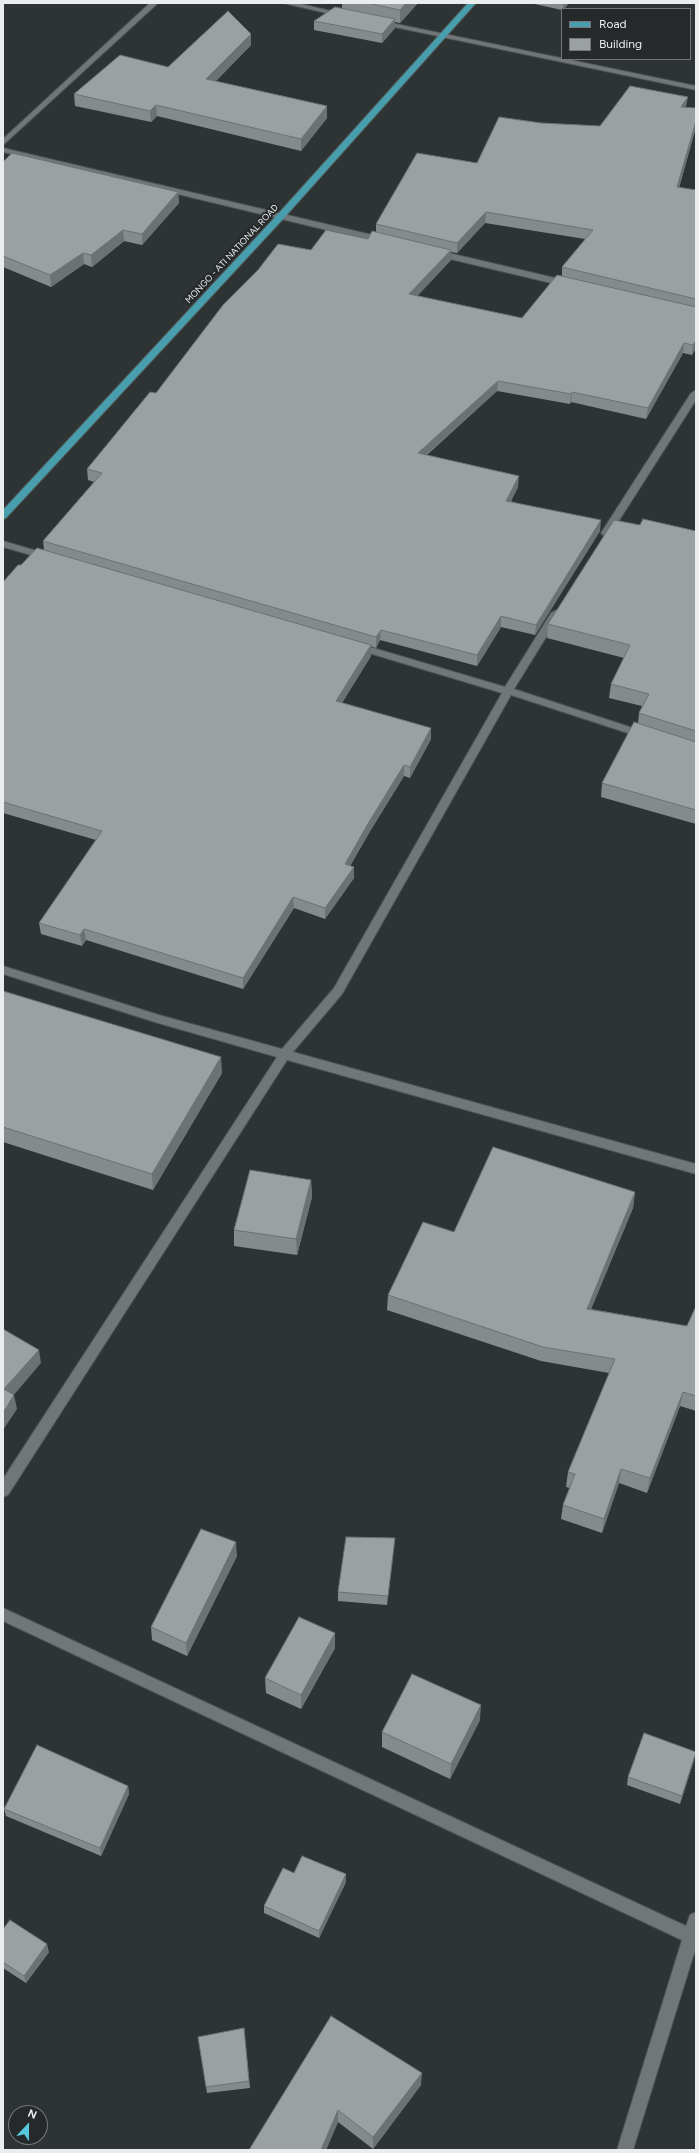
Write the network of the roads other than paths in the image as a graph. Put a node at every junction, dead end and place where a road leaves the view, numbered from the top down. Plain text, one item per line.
1 (154, 3) edge
2 (287, 3) edge
3 (472, 3) edge
4 (349, 16) edge
5 (373, 21) edge
6 (443, 36) junction
7 (696, 88) edge
8 (3, 142) edge
9 (3, 150) edge
10 (281, 216) junction
11 (396, 243) edge
12 (427, 250) edge
13 (573, 285) edge
14 (696, 393) edge
15 (3, 516) edge
16 (3, 544) edge
17 (599, 544) edge
18 (57, 559) edge
19 (562, 604) edge
20 (347, 644) edge
21 (508, 691) junction
22 (654, 739) edge
23 (3, 970) edge
24 (284, 1055) junction
25 (696, 1169) edge
26 (3, 1491) edge
27 (3, 1614) edge
28 (696, 1920) edge
29 (693, 1937) edge
30 (625, 2150) edge

1 - 8 street
2 - 4 street
3 - 6 main road, MONGO - ATI NATIONAL ROAD
5 - 6 street
6 - 7 street
6 - 10 main road, MONGO - ATI NATIONAL ROAD
9 - 10 street
10 - 11 street
10 - 15 main road, MONGO - ATI NATIONAL ROAD
12 - 13 street
14 - 17 street
16 - 18 street
19 - 21 street
20 - 21 street
21 - 22 street
21 - 24 street
23 - 24 street
24 - 25 street
24 - 26 street
27 - 29 street
28 - 29 street
29 - 30 street

